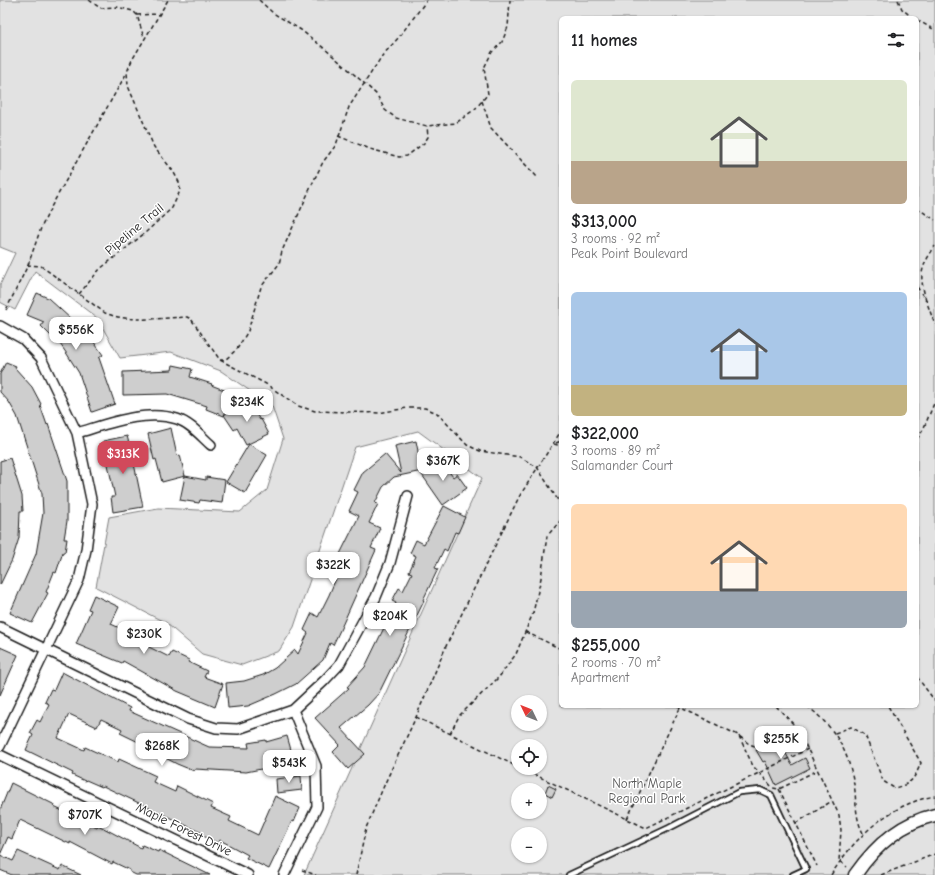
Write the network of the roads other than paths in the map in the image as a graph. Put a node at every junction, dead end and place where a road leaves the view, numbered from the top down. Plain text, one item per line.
1 (0, 326) edge
2 (77, 432) junction
3 (211, 445) dead end
4 (408, 496) dead end
5 (0, 627) edge
6 (46, 649) junction
7 (293, 710) junction
8 (0, 746) edge
9 (0, 755) edge
10 (935, 815) edge
11 (806, 869) junction
12 (248, 875) edge
13 (284, 875) edge
14 (568, 875) edge
15 (793, 875) edge
16 (808, 875) edge
17 (855, 875) edge

1 - 2 street
2 - 3 street
2 - 6 street
4 - 7 street
5 - 6 street
6 - 7 street
6 - 8 street
7 - 13 street
9 - 12 street, Maple Forest Drive
10 - 17 street
11 - 14 lane
11 - 15 lane
11 - 16 lane

